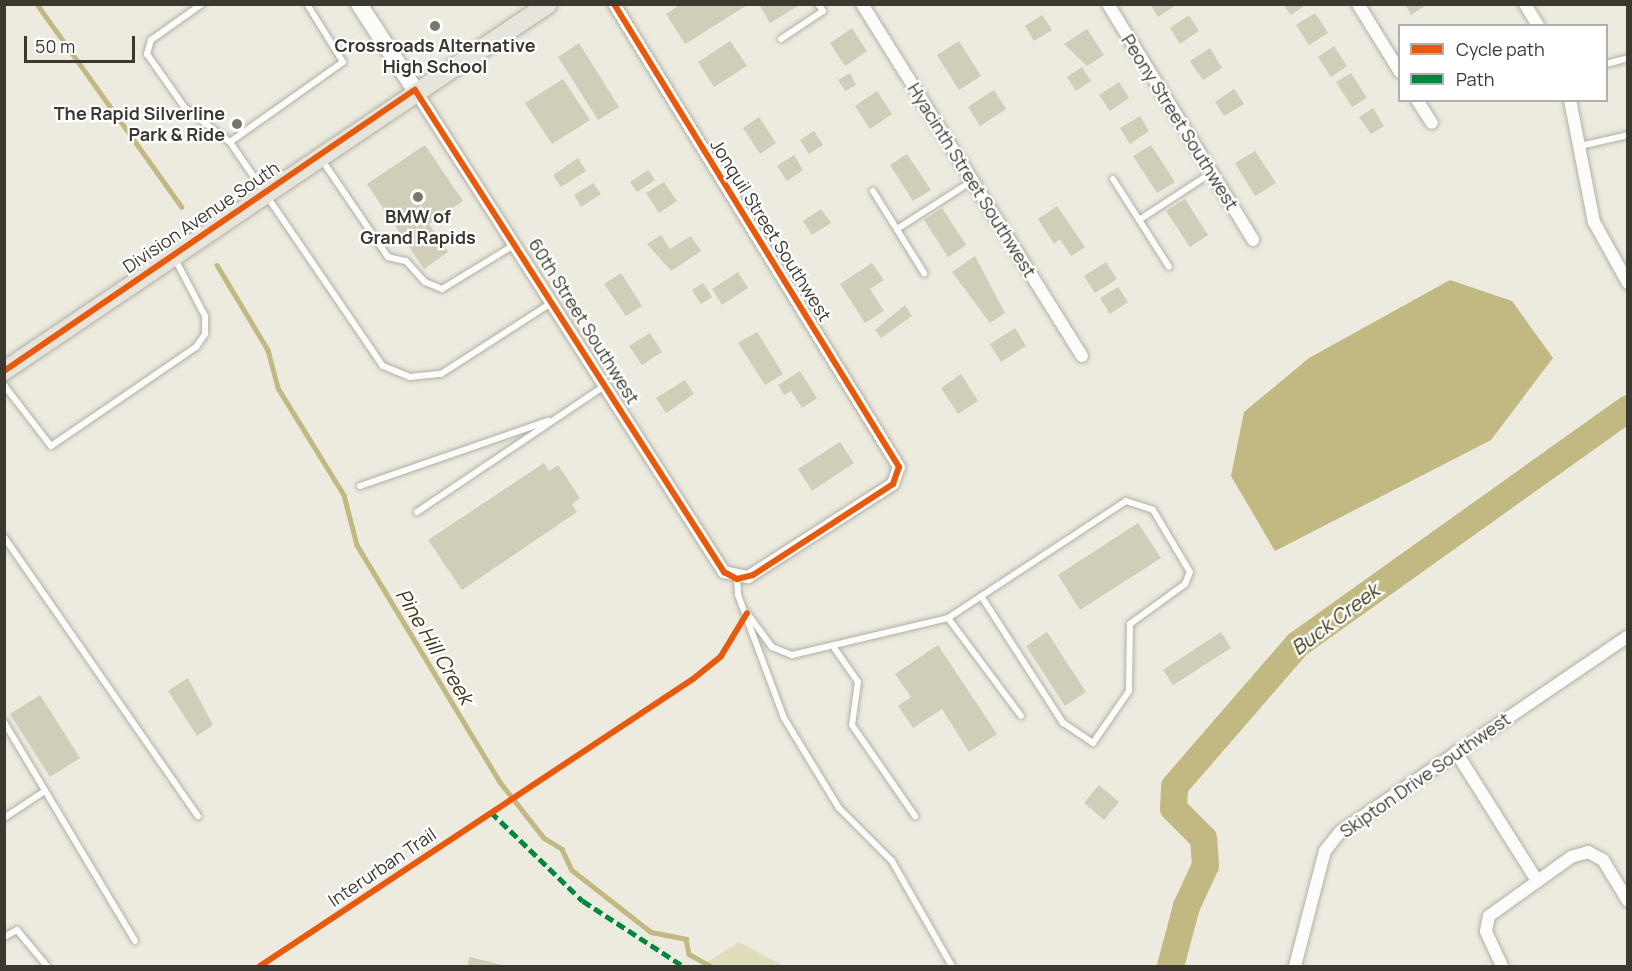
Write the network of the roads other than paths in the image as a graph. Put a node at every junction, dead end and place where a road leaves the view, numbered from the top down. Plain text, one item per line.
1 (202, 4) edge
2 (307, 4) edge
3 (359, 4) edge
4 (548, 4) edge
5 (614, 4) edge
6 (818, 4) edge
7 (862, 4) edge
8 (1108, 4) edge
9 (1358, 4) edge
10 (1525, 4) edge
11 (1537, 24) edge
12 (781, 39) dead end
13 (1628, 58) edge
14 (1608, 63) edge
15 (1398, 69) edge
16 (415, 90) junction
17 (1418, 102) edge
18 (1570, 102) edge
19 (1432, 123) dead end
20 (1628, 135) edge
21 (230, 142) junction
22 (1580, 146) junction
23 (319, 155) junction
24 (1211, 173) junction
25 (1113, 179) dead end
26 (973, 181) junction
27 (873, 191) dead end
28 (261, 194) junction
29 (1139, 220) junction
30 (897, 229) junction
31 (1253, 240) dead end
32 (517, 243) junction
33 (172, 255) junction
34 (1168, 267) dead end
35 (924, 273) dead end
36 (1628, 283) edge
37 (554, 301) junction
38 (1082, 356) dead end
39 (4, 371) edge
40 (4, 385) edge
41 (607, 385) junction
42 (557, 418) junction
43 (360, 486) dead end
44 (417, 512) dead end
45 (4, 537) edge
46 (737, 579) junction
47 (981, 596) junction
48 (747, 613) junction
49 (948, 618) junction
50 (1628, 636) edge
51 (836, 648) junction
52 (1021, 716) dead end
53 (4, 723) edge
54 (1456, 752) junction
55 (45, 791) junction
56 (198, 816) dead end
57 (915, 816) dead end
58 (4, 818) edge
59 (1536, 879) junction
60 (1628, 901) edge
61 (4, 937) edge
62 (135, 942) dead end
63 (47, 966) edge
64 (952, 966) edge
65 (1295, 966) edge
66 (1502, 966) edge

1 - 21 lane
2 - 21 lane
3 - 16 main road
4 - 16 main road, Division Avenue South
5 - 46 street, Jonquil Street Southwest
6 - 12 lane
7 - 26 street, Hyacinth Street Southwest
8 - 24 street, Peony Street Southwest
9 - 15 street
10 - 11 street
13 - 14 lane
16 - 23 main road, Division Avenue South
16 - 32 street, 60th Street Southwest
17 - 19 street
18 - 22 street
20 - 22 lane
21 - 28 lane
22 - 36 street
23 - 28 main road, Division Avenue South
23 - 32 lane
24 - 29 lane
24 - 31 street, Peony Street Southwest
25 - 29 lane
26 - 30 lane
26 - 38 street, Hyacinth Street Southwest
27 - 30 lane
28 - 33 main road, Division Avenue South
28 - 37 lane
29 - 34 lane
30 - 35 lane
32 - 37 street, 60th Street Southwest
33 - 39 main road, Division Avenue South
33 - 40 lane
37 - 41 street, 60th Street Southwest
41 - 42 lane
41 - 46 street, 60th Street Southwest
42 - 43 lane
42 - 44 lane
45 - 56 lane
46 - 48 lane
47 - 47 lane
47 - 49 lane
48 - 51 lane
48 - 64 lane
49 - 51 lane
49 - 52 lane
50 - 54 street, Skipton Drive Southwest
51 - 57 lane
53 - 55 lane
54 - 59 street
54 - 65 street, Skipton Drive Southwest
55 - 58 lane
55 - 62 lane
59 - 60 street
59 - 66 street
61 - 63 lane

